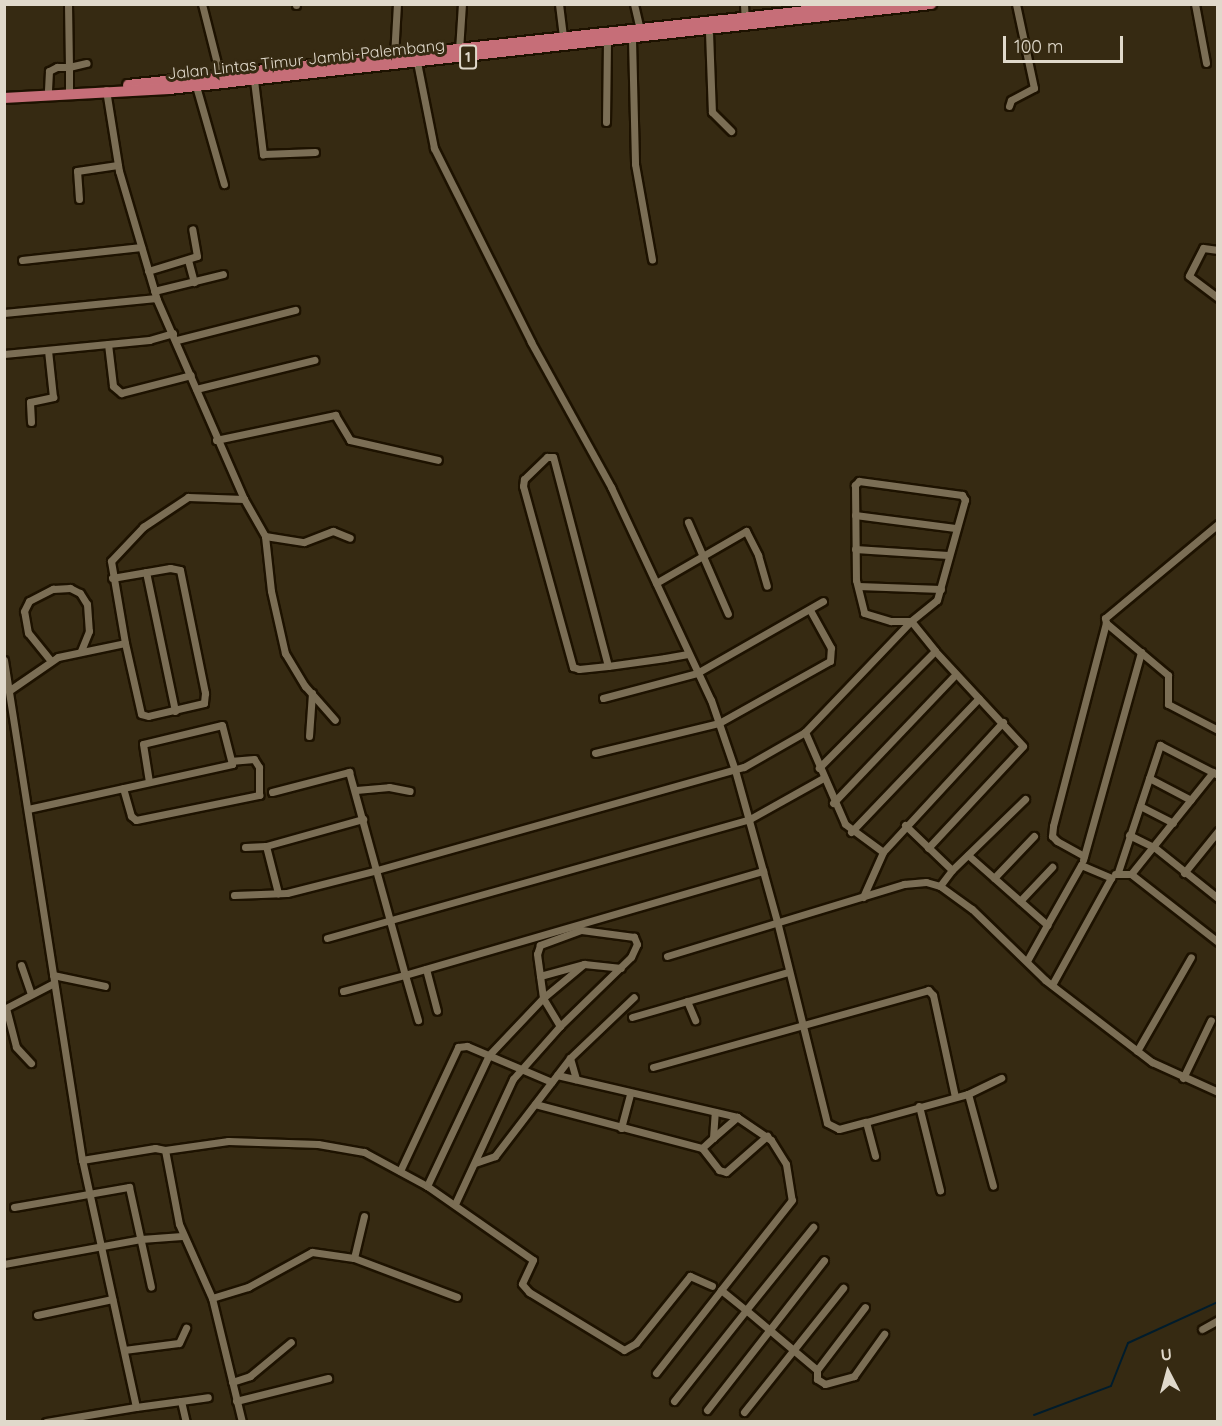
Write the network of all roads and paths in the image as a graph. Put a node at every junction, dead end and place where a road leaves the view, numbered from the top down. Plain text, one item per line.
1 (68, 4) edge
2 (202, 4) edge
3 (397, 4) edge
4 (462, 4) edge
5 (559, 4) edge
6 (634, 4) edge
7 (744, 4) edge
8 (870, 4) edge
9 (931, 4) edge
10 (1016, 4) edge
11 (1195, 4) edge
12 (745, 23) junction
13 (640, 30) junction
14 (709, 32) junction
15 (563, 38) junction
16 (632, 39) junction
17 (607, 43) junction
18 (459, 50) junction
19 (394, 57) junction
20 (416, 58) junction
21 (87, 63) dead end
22 (1206, 63) dead end
23 (69, 67) junction
24 (220, 75) junction
25 (254, 80) junction
26 (196, 86) junction
27 (48, 90) junction
28 (69, 90) junction
29 (4, 91) edge
30 (106, 91) junction
31 (4, 98) edge
32 (1009, 106) dead end
33 (606, 122) dead end
34 (731, 131) dead end
35 (315, 152) dead end
36 (118, 165) junction
37 (224, 184) dead end
38 (79, 199) dead end
39 (192, 229) dead end
40 (141, 247) junction
41 (1218, 250) edge
42 (652, 259) dead end
43 (22, 260) dead end
44 (188, 260) junction
45 (148, 271) junction
46 (223, 274) dead end
47 (194, 282) junction
48 (155, 295) junction
49 (1218, 298) edge
50 (296, 310) dead end
51 (4, 313) edge
52 (175, 336) junction
53 (108, 344) junction
54 (48, 350) junction
55 (4, 354) edge
56 (314, 360) dead end
57 (191, 375) junction
58 (196, 389) junction
59 (31, 422) dead end
60 (217, 443) junction
61 (438, 460) dead end
62 (244, 499) junction
63 (855, 515) junction
64 (688, 522) dead end
65 (1218, 524) edge
66 (955, 528) junction
67 (265, 536) junction
68 (350, 538) dead end
69 (855, 549) junction
70 (948, 555) junction
71 (702, 556) junction
72 (146, 572) junction
73 (112, 578) junction
74 (656, 583) junction
75 (767, 586) dead end
76 (858, 586) junction
77 (942, 589) junction
78 (823, 601) dead end
79 (810, 609) junction
80 (728, 614) dead end
81 (911, 621) junction
82 (1106, 623) junction
83 (125, 643) junction
84 (81, 651) junction
85 (935, 651) junction
86 (1141, 652) junction
87 (688, 654) junction
88 (4, 660) edge
89 (51, 661) junction
90 (608, 666) junction
91 (697, 673) junction
92 (956, 675) junction
93 (10, 690) junction
94 (312, 693) junction
95 (603, 698) dead end
96 (979, 698) junction
97 (175, 711) junction
98 (335, 720) dead end
99 (1003, 722) junction
100 (719, 723) junction
101 (1218, 730) edge
102 (805, 732) junction
103 (309, 736) dead end
104 (595, 753) dead end
105 (233, 761) junction
106 (819, 768) junction
107 (735, 770) junction
108 (1215, 774) edge
109 (823, 778) junction
110 (1149, 778) junction
111 (148, 782) junction
112 (123, 788) junction
113 (356, 790) junction
114 (410, 791) dead end
115 (272, 792) dead end
116 (1024, 799) dead end
117 (1191, 801) junction
118 (833, 803) junction
119 (1140, 806) junction
120 (28, 808) junction
121 (363, 819) junction
122 (748, 820) junction
123 (1173, 822) junction
124 (905, 825) junction
125 (851, 831) junction
126 (1218, 831) edge
127 (1129, 835) junction
128 (1034, 836) dead end
129 (266, 846) junction
130 (245, 847) dead end
131 (1154, 847) junction
132 (928, 848) junction
133 (883, 852) junction
134 (968, 855) junction
135 (1084, 856) junction
136 (1081, 865) junction
137 (1052, 867) dead end
138 (377, 870) junction
139 (952, 870) junction
140 (763, 871) junction
141 (1118, 872) junction
142 (1185, 873) junction
143 (1131, 874) junction
144 (994, 878) junction
145 (1111, 878) junction
146 (940, 886) junction
147 (278, 893) junction
148 (234, 895) dead end
149 (1217, 896) edge
150 (864, 897) junction
151 (1020, 901) junction
152 (390, 919) junction
153 (777, 921) junction
154 (1047, 925) junction
155 (327, 938) dead end
156 (1218, 942) edge
157 (668, 956) dead end
158 (1191, 957) dead end
159 (1027, 961) junction
160 (584, 964) junction
161 (21, 965) dead end
162 (621, 968) junction
163 (426, 969) junction
164 (788, 972) junction
165 (52, 975) junction
166 (405, 975) junction
167 (540, 976) junction
168 (54, 983) junction
169 (1052, 985) junction
170 (105, 986) dead end
171 (343, 991) dead end
172 (31, 994) junction
173 (634, 997) dead end
174 (543, 998) junction
175 (687, 1001) junction
176 (5, 1008) edge
177 (437, 1011) dead end
178 (632, 1017) dead end
179 (418, 1020) dead end
180 (695, 1020) dead end
181 (1211, 1020) dead end
182 (801, 1024) junction
183 (560, 1026) junction
184 (1137, 1051) junction
185 (489, 1055) junction
186 (570, 1058) junction
187 (31, 1064) dead end
188 (653, 1067) dead end
189 (520, 1069) junction
190 (557, 1075) junction
191 (1001, 1078) dead end
192 (1183, 1078) junction
193 (576, 1079) junction
194 (552, 1082) junction
195 (1218, 1092) edge
196 (630, 1094) junction
197 (968, 1094) junction
198 (955, 1096) junction
199 (535, 1104) junction
200 (919, 1106) junction
201 (715, 1112) junction
202 (737, 1117) junction
203 (866, 1122) junction
204 (621, 1128) junction
205 (767, 1136) junction
206 (713, 1138) junction
207 (702, 1148) junction
208 (165, 1150) junction
209 (875, 1156) dead end
210 (82, 1160) junction
211 (475, 1163) junction
212 (400, 1171) junction
213 (427, 1186) junction
214 (993, 1186) dead end
215 (940, 1190) dead end
216 (87, 1194) junction
217 (454, 1204) junction
218 (14, 1207) dead end
219 (364, 1215) dead end
220 (813, 1227) dead end
221 (182, 1236) junction
222 (141, 1239) junction
223 (99, 1247) junction
224 (354, 1258) junction
225 (824, 1260) dead end
226 (4, 1264) edge
227 (712, 1286) dead end
228 (151, 1287) dead end
229 (843, 1288) dead end
230 (721, 1290) junction
231 (457, 1297) dead end
232 (212, 1298) junction
233 (112, 1299) junction
234 (865, 1307) dead end
235 (746, 1310) junction
236 (37, 1315) dead end
237 (1218, 1320) edge
238 (186, 1328) dead end
239 (1202, 1329) dead end
240 (770, 1331) junction
241 (884, 1334) dead end
242 (291, 1342) dead end
243 (124, 1350) junction
244 (793, 1351) junction
245 (817, 1370) junction
246 (656, 1373) dead end
247 (328, 1378) dead end
248 (232, 1382) junction
249 (208, 1397) dead end
250 (181, 1401) junction
251 (236, 1401) junction
252 (674, 1401) dead end
253 (136, 1407) junction
254 (707, 1410) dead end
255 (744, 1412) dead end
256 (48, 1421) edge
257 (186, 1422) edge
258 (242, 1422) edge

1 - 23 street
2 - 24 street
3 - 19 street
4 - 18 street
5 - 15 street
6 - 13 street
7 - 12 street
8 - 12 highway, Jalan Lintas Timur Jambi-Palembang / 1
9 - 12 highway, Jalan Lintas Timur Jambi-Palembang / 1
10 - 32 street
11 - 22 street
12 - 13 highway, Jalan Lintas Timur Jambi-Palembang / 1
12 - 14 highway, Jalan Lintas Timur Jambi-Palembang / 1
13 - 15 highway, Jalan Lintas Timur Jambi-Palembang / 1
14 - 16 highway, Jalan Lintas Timur Jambi-Palembang / 1
14 - 34 street
15 - 18 highway, Jalan Lintas Timur Jambi-Palembang / 1
16 - 17 highway, Jalan Lintas Timur Jambi-Palembang / 1
16 - 42 street
17 - 20 highway, Jalan Lintas Timur Jambi-Palembang / 1
17 - 33 street
18 - 20 highway, Jalan Lintas Timur Jambi-Palembang / 1
19 - 20 highway, Jalan Lintas Timur Jambi-Palembang / 1
19 - 24 highway, Jalan Lintas Timur Jambi-Palembang / 1
20 - 25 highway, Jalan Lintas Timur Jambi-Palembang / 1
20 - 74 street
21 - 23 street
23 - 27 street
23 - 28 street
24 - 30 highway, Jalan Lintas Timur Jambi-Palembang / 1
25 - 26 highway, Jalan Lintas Timur Jambi-Palembang / 1
25 - 35 street
26 - 30 highway, Jalan Lintas Timur Jambi-Palembang / 1
26 - 37 street
27 - 28 highway, Jalan Lintas Timur Jambi-Palembang / 1
27 - 29 highway, Jalan Lintas Timur Jambi-Palembang / 1
28 - 30 highway, Jalan Lintas Timur Jambi-Palembang / 1
30 - 31 highway, Jalan Lintas Timur Jambi-Palembang / 1
30 - 36 street
36 - 38 street
36 - 40 street
39 - 44 street
40 - 43 street
40 - 45 street
41 - 49 street
44 - 45 street
44 - 47 street
45 - 48 street
46 - 47 street
47 - 48 street
48 - 51 street
48 - 52 street
50 - 52 street
52 - 53 street
52 - 57 street
53 - 54 street
53 - 57 street
54 - 55 street
54 - 59 street
56 - 58 street
57 - 58 street
58 - 60 street
60 - 61 street
60 - 62 street
62 - 67 street
62 - 73 street
63 - 66 street
63 - 66 street
63 - 69 street
64 - 71 street
65 - 82 street
66 - 70 street
67 - 68 street
67 - 94 street
69 - 70 street
69 - 76 street
70 - 77 street
71 - 74 street
71 - 75 street
71 - 80 street
72 - 73 street
72 - 97 street
72 - 97 street
73 - 83 street
74 - 87 street
76 - 77 street
76 - 81 street
77 - 81 street
78 - 79 street
79 - 91 street
79 - 100 street
81 - 85 street
81 - 102 street
82 - 86 street
82 - 135 street
83 - 84 street
83 - 97 street
84 - 89 street
84 - 89 street
85 - 92 street
85 - 106 street
86 - 101 street
86 - 135 street
87 - 90 street
87 - 91 street
88 - 93 street
89 - 93 street
90 - 90 street
91 - 95 street
91 - 100 street
92 - 96 street
92 - 118 street
93 - 120 street
94 - 98 street
94 - 103 street
96 - 99 street
96 - 125 street
99 - 124 street
99 - 132 street
100 - 104 street
100 - 107 street
102 - 106 street
102 - 107 street
105 - 111 street
105 - 111 street
105 - 112 street
106 - 109 street
107 - 122 street
107 - 138 street
108 - 110 street
108 - 117 street
109 - 118 street
109 - 122 street
110 - 117 street
110 - 119 street
111 - 112 street
112 - 120 street
113 - 114 street
113 - 115 street
113 - 121 street
116 - 134 street
117 - 123 street
118 - 125 street
119 - 123 street
119 - 127 street
120 - 165 street
121 - 129 street
121 - 138 street
122 - 140 street
122 - 152 street
123 - 131 street
124 - 132 street
124 - 133 street
125 - 133 street
126 - 142 street
127 - 131 street
127 - 141 street
128 - 144 street
129 - 130 street
129 - 147 street
131 - 142 street
131 - 143 street
132 - 139 street
133 - 150 street
134 - 139 street
134 - 144 street
135 - 136 street
136 - 145 street
136 - 154 street
137 - 151 street
138 - 147 street
138 - 152 street
139 - 146 street
140 - 153 street
140 - 163 street
141 - 143 street
141 - 145 street
142 - 149 street
143 - 156 street
144 - 151 street
145 - 169 street
146 - 150 street
146 - 159 street
147 - 148 street
150 - 153 street
151 - 154 street
152 - 155 street
152 - 166 street
153 - 157 street
153 - 164 street
154 - 159 street
158 - 184 street
159 - 169 street
160 - 162 street
160 - 167 street
160 - 174 street
161 - 172 street
162 - 167 street
162 - 183 street
163 - 166 street
163 - 177 street
164 - 175 street
164 - 182 street
165 - 168 street
165 - 170 street
166 - 171 street
166 - 179 street
167 - 174 street
168 - 172 street
168 - 210 street
169 - 184 street
172 - 176 street
173 - 186 street
174 - 183 street
174 - 185 street
175 - 178 street
175 - 180 street
176 - 187 street
181 - 192 street
182 - 188 street
182 - 198 street
182 - 203 street
183 - 189 street
184 - 192 street
185 - 189 street
185 - 212 street
185 - 213 street
186 - 190 street
186 - 193 street
189 - 194 street
189 - 211 street
190 - 193 street
190 - 194 street
191 - 197 street
192 - 195 street
193 - 196 street
194 - 199 street
196 - 201 street
196 - 204 street
197 - 198 street
197 - 214 street
198 - 200 street
199 - 204 street
199 - 211 street
200 - 203 street
200 - 215 street
201 - 202 street
201 - 206 street
202 - 205 street
202 - 206 street
203 - 209 street
204 - 207 street
205 - 207 street
205 - 230 street
206 - 207 street
208 - 210 street
208 - 212 street
208 - 221 street
210 - 216 street
211 - 217 street
212 - 213 street
213 - 217 street
216 - 218 street
216 - 222 street
216 - 223 street
217 - 227 street
219 - 224 street
220 - 235 street
221 - 222 street
221 - 232 street
222 - 223 street
222 - 228 street
223 - 226 street
223 - 233 street
224 - 231 street
224 - 232 street
225 - 240 street
229 - 244 street
230 - 235 street
230 - 246 street
232 - 248 street
233 - 236 street
233 - 243 street
234 - 245 street
235 - 240 street
235 - 252 street
237 - 239 street
238 - 243 street
240 - 244 street
240 - 254 street
241 - 245 street
242 - 248 street
243 - 253 street
244 - 245 street
244 - 255 street
247 - 251 street
248 - 251 street
249 - 250 street
250 - 253 street
250 - 257 street
251 - 258 street
253 - 256 street

